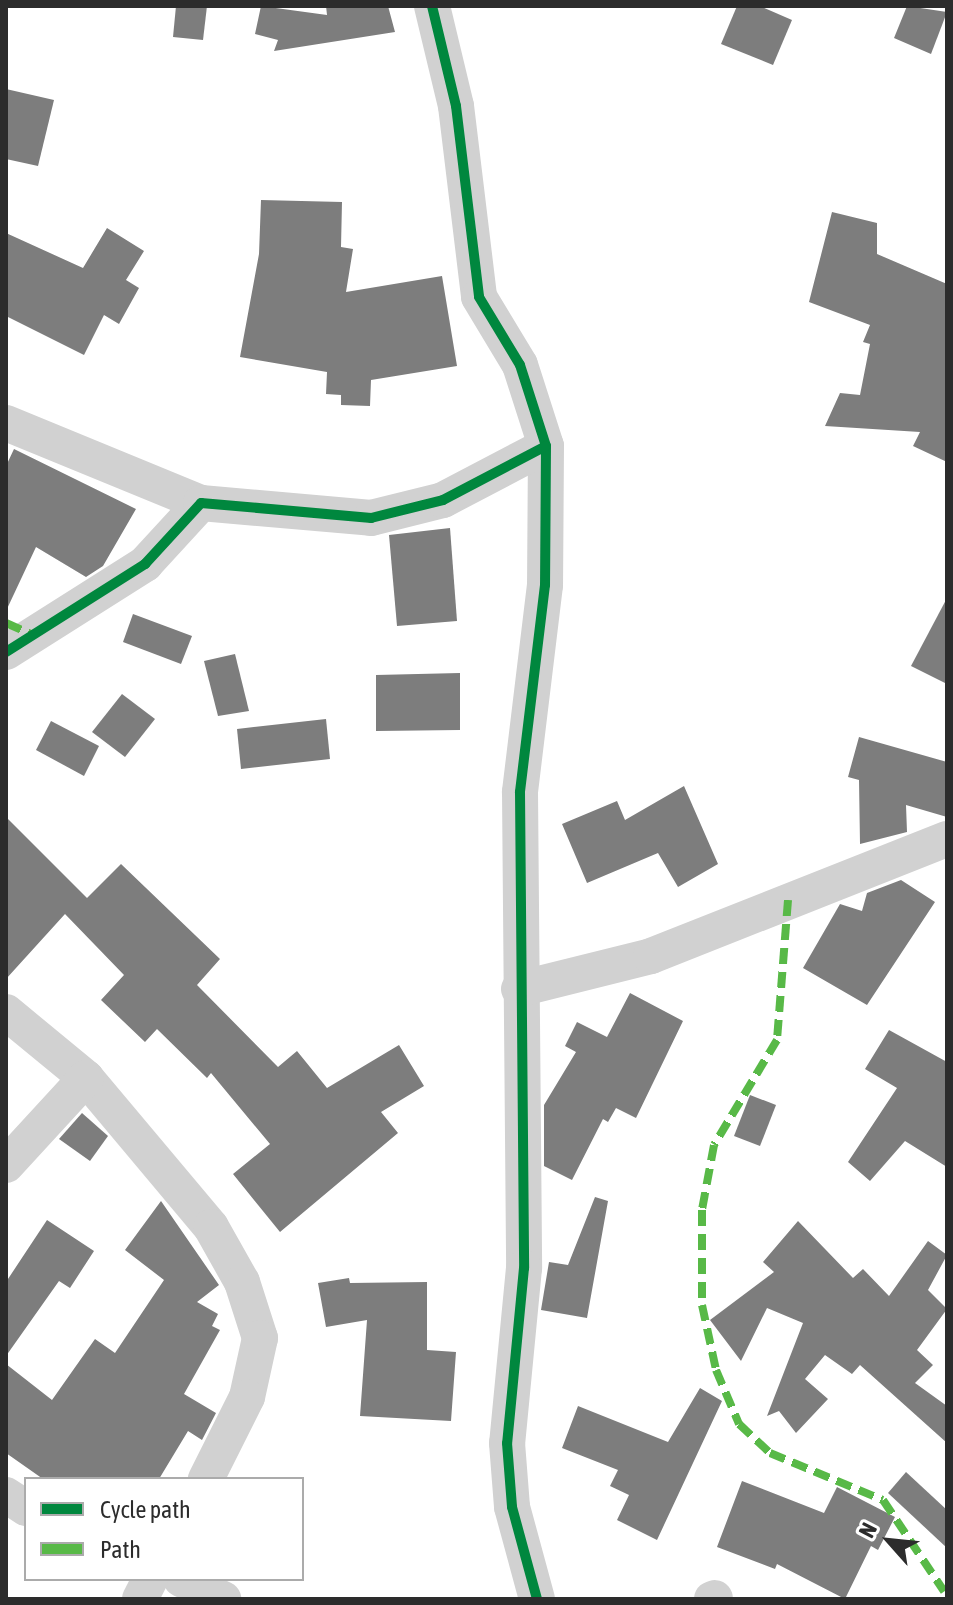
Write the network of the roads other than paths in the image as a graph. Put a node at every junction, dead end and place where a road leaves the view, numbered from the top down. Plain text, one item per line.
1 (432, 6) edge
2 (6, 423) edge
3 (546, 446) junction
4 (201, 503) junction
5 (6, 652) edge
6 (947, 839) edge
7 (519, 989) junction
8 (6, 1012) edge
9 (86, 1078) junction
10 (6, 1165) edge
11 (207, 1477) edge
12 (6, 1495) edge
13 (24, 1507) edge
14 (185, 1581) edge
15 (223, 1599) edge
16 (537, 1599) edge

1 - 3 street
2 - 4 street
3 - 4 street
3 - 7 street
4 - 5 street
6 - 7 street
7 - 16 street
8 - 9 street
9 - 10 street
9 - 11 street
12 - 13 street
14 - 15 street

